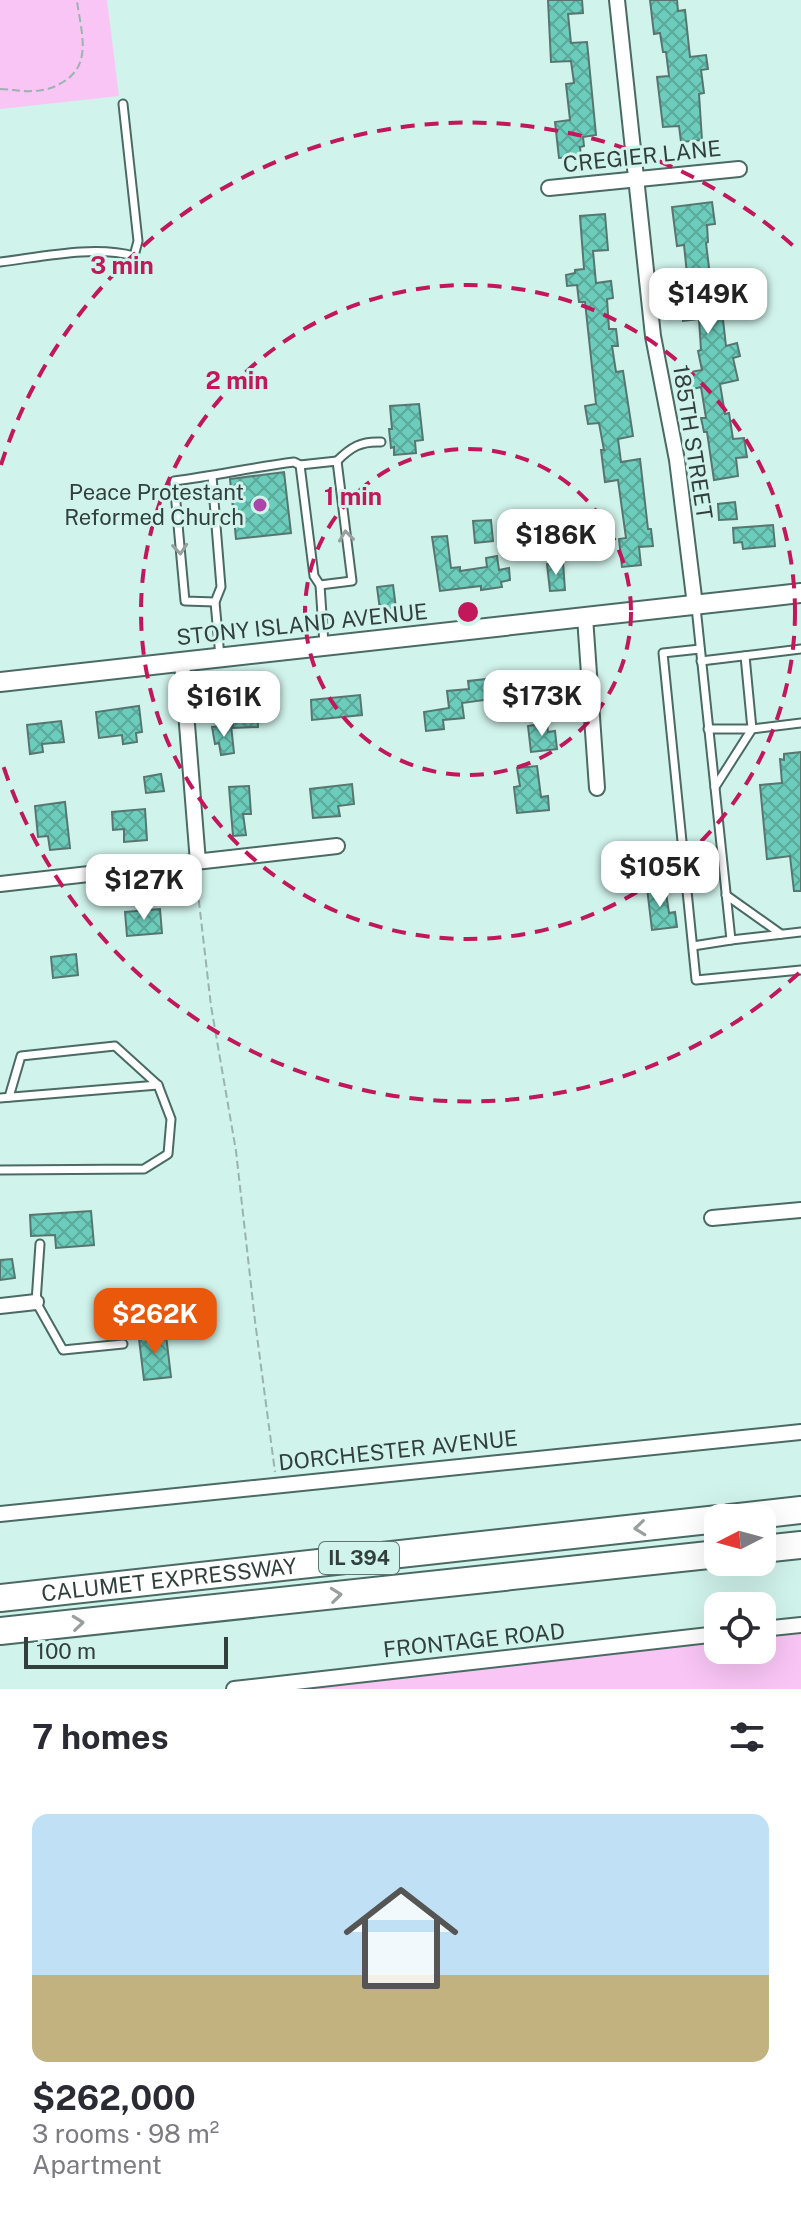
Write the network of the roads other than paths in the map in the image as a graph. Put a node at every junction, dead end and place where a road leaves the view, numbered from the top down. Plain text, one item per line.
1 (617, 0) edge
2 (123, 104) dead end
3 (739, 169) dead end
4 (635, 179) junction
5 (549, 188) dead end
6 (0, 262) edge
7 (381, 442) dead end
8 (337, 461) junction
9 (300, 465) junction
10 (212, 476) junction
11 (320, 585) junction
12 (801, 593) edge
13 (215, 602) junction
14 (695, 605) junction
15 (585, 617) junction
16 (324, 646) junction
17 (700, 649) junction
18 (801, 649) edge
19 (745, 656) junction
20 (220, 658) junction
21 (701, 661) junction
22 (182, 662) junction
23 (0, 682) edge
24 (801, 723) edge
25 (708, 729) junction
26 (752, 729) junction
27 (715, 787) junction
28 (597, 788) dead end
29 (337, 846) dead end
30 (196, 862) junction
31 (0, 884) edge
32 (726, 895) junction
33 (801, 932) edge
34 (781, 934) junction
35 (731, 940) junction
36 (693, 946) junction
37 (801, 970) edge
38 (158, 1085) junction
39 (9, 1097) junction
40 (0, 1098) edge
41 (0, 1170) edge
42 (801, 1210) edge
43 (712, 1218) dead end
44 (40, 1244) dead end
45 (36, 1302) junction
46 (0, 1306) edge
47 (123, 1344) dead end
48 (801, 1432) edge
49 (801, 1510) edge
50 (776, 1513) edge
51 (0, 1514) edge
52 (704, 1521) edge
53 (801, 1545) edge
54 (776, 1548) edge
55 (704, 1556) edge
56 (0, 1598) edge
57 (801, 1625) edge
58 (776, 1628) edge
59 (0, 1631) edge
60 (704, 1636) edge
61 (234, 1689) edge

1 - 4 street, 185TH STREET
2 - 6 lane
3 - 4 street, CREGIER LANE
4 - 5 street, CREGIER LANE
4 - 14 street, 185TH STREET
7 - 8 lane
8 - 9 lane
11 -> 8 lane
9 - 10 lane
9 - 11 lane
10 - 13 lane
10 -> 13 lane
11 - 16 lane
12 - 14 street, STONY ISLAND AVENUE
13 - 20 lane
14 - 15 street, STONY ISLAND AVENUE
14 - 17 lane
15 - 16 street, STONY ISLAND AVENUE
15 - 28 street
16 - 20 street, STONY ISLAND AVENUE
17 - 21 lane
17 - 36 lane
18 - 19 lane
19 - 21 lane
19 - 26 lane
20 - 22 street, STONY ISLAND AVENUE
21 - 25 lane
22 - 23 street, STONY ISLAND AVENUE
22 - 30 street
24 - 26 lane
25 - 26 lane
25 - 27 lane
26 - 27 lane
27 - 32 lane
29 - 30 street
30 - 31 street
32 - 34 lane
32 - 35 lane
33 - 34 lane
34 - 35 lane
35 - 36 lane
36 - 37 lane
38 - 39 lane
38 - 39 lane
38 - 41 lane
39 - 40 lane
42 - 43 street
44 - 45 lane
45 - 46 street
45 - 47 lane
48 - 51 street, DORCHESTER AVENUE
49 - 50 highway
52 -> 56 highway, CALUMET EXPRESSWAY / IL 394
53 - 54 highway
59 -> 55 highway, CALUMET EXPRESSWAY / IL 394
57 - 58 street
60 - 61 street, FRONTAGE ROAD

